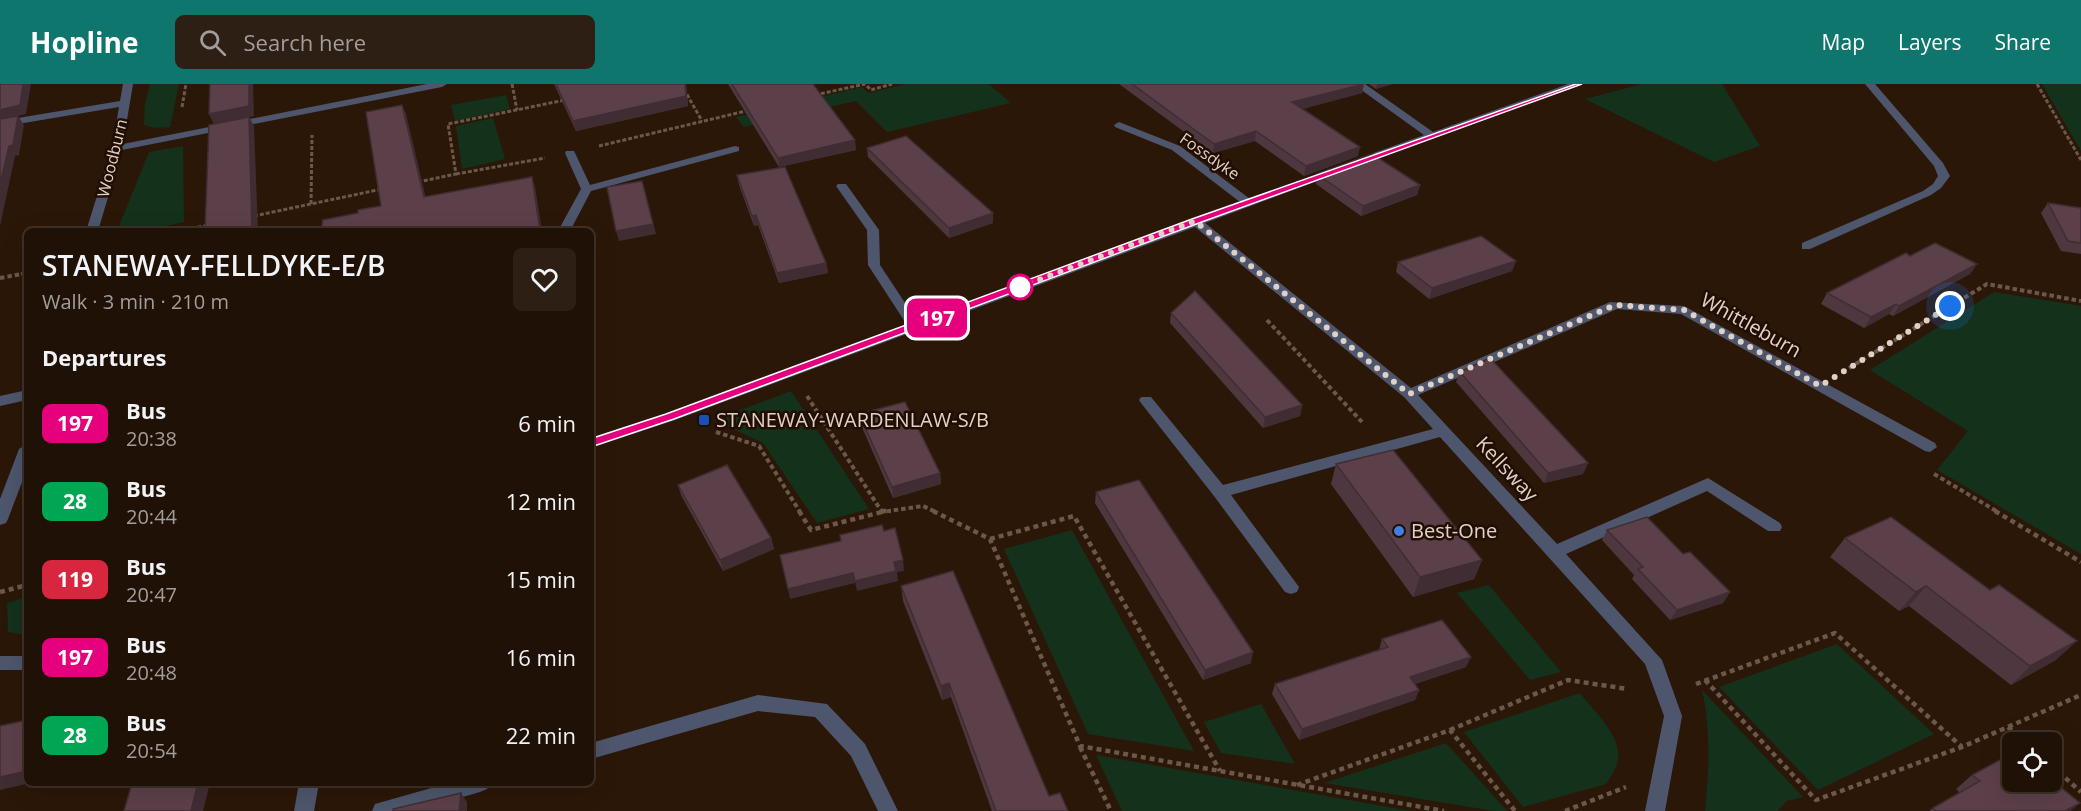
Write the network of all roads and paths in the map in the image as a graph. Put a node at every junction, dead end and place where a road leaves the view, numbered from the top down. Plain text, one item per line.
1 (128, 84) edge
2 (442, 84) edge
3 (512, 84) edge
4 (681, 84) edge
5 (892, 84) edge
6 (1358, 84) edge
7 (1578, 84) edge
8 (1870, 84) edge
9 (2037, 84) edge
10 (807, 97) edge
11 (573, 98) edge
12 (124, 103) junction
13 (760, 108) edge
14 (517, 110) junction
15 (312, 111) junction
16 (702, 121) junction
17 (0, 124) edge
18 (1119, 125) dead end
19 (1431, 135) junction
20 (117, 148) junction
21 (735, 149) dead end
22 (570, 153) junction
23 (2081, 160) edge
24 (456, 174) junction
25 (412, 183) edge
26 (842, 186) dead end
27 (389, 188) edge
28 (587, 189) junction
29 (1248, 203) junction
30 (311, 204) junction
31 (246, 218) edge
32 (1195, 221) junction
33 (213, 224) edge
34 (93, 228) edge
35 (194, 228) edge
36 (566, 228) edge
37 (1806, 246) dead end
38 (24, 274) edge
39 (0, 278) edge
40 (2081, 301) edge
41 (1259, 312) dead end
42 (915, 327) junction
43 (790, 370) junction
44 (1820, 386) junction
45 (1409, 394) junction
46 (24, 396) edge
47 (1146, 400) dead end
48 (0, 401) edge
49 (670, 417) junction
50 (1444, 431) junction
51 (594, 442) edge
52 (1386, 447) junction
53 (1930, 447) joint
54 (24, 457) edge
55 (1220, 492) junction
56 (882, 512) junction
57 (0, 519) edge
58 (1774, 527) dead end
59 (990, 540) junction
60 (1555, 552) junction
61 (2081, 562) edge
62 (24, 586) edge
63 (1291, 587) dead end
64 (0, 591) edge
65 (0, 663) edge
66 (24, 663) edge
67 (1705, 680) junction
68 (2081, 694) edge
69 (1666, 695) junction
70 (2008, 727) junction
71 (1450, 730) junction
72 (2014, 732) edge
73 (1080, 746) junction
74 (1962, 747) junction
75 (594, 750) edge
76 (1221, 772) junction
77 (1662, 773) junction
78 (2062, 775) edge
79 (1297, 785) junction
80 (308, 786) edge
81 (470, 786) edge
82 (2081, 792) edge
83 (304, 811) edge
84 (382, 811) edge
85 (888, 811) edge
86 (1111, 811) edge
87 (1443, 811) edge
88 (1515, 811) edge
89 (1565, 811) edge
90 (1655, 811) edge

1 - 12 street, Woodburn
2 - 15 street
3 - 14 path
4 - 16 path
5 - 10 path
6 - 19 street
7 - 19 street
8 - 37 street
9 - 23 path
11 - 14 path
12 - 17 street
12 - 20 street, Woodburn
13 - 16 path
14 - 24 path
15 - 20 street
15 - 30 path
16 - 22 path
18 - 29 street, Fossdyke
19 - 29 street
20 - 34 street, Woodburn
21 - 28 street
22 - 24 path
22 - 28 street
24 - 25 path
26 - 42 street
27 - 30 path
28 - 36 street
29 - 32 street
30 - 31 path
32 - 42 street
32 - 45 street, Kellsway
33 - 35 path
38 - 39 path
40 - 44 path
41 - 52 path
42 - 43 street
43 - 49 street
43 - 56 path
44 - 45 street, Whittleburn
44 - 53 street, Whittleburn
45 - 50 street, Kellsway
46 - 48 street
47 - 55 street
49 - 51 street
49 - 56 path
50 - 52 street
50 - 60 street, Kellsway
52 - 55 street
53 - 61 path
54 - 57 street
55 - 63 street
56 - 59 path
58 - 60 street
59 - 73 path
59 - 76 path
60 - 69 street, Kellsway
62 - 64 path
65 - 66 street
67 - 69 path
67 - 74 path
67 - 74 path
68 - 70 path
69 - 71 path
69 - 77 street, Kellsway
70 - 72 path
70 - 74 path
71 - 79 path
71 - 88 path
73 - 76 path
73 - 86 path
75 - 85 street
76 - 79 path
77 - 89 path
77 - 90 street, Kellsway
78 - 82 path
79 - 87 path
80 - 83 street
81 - 84 street

